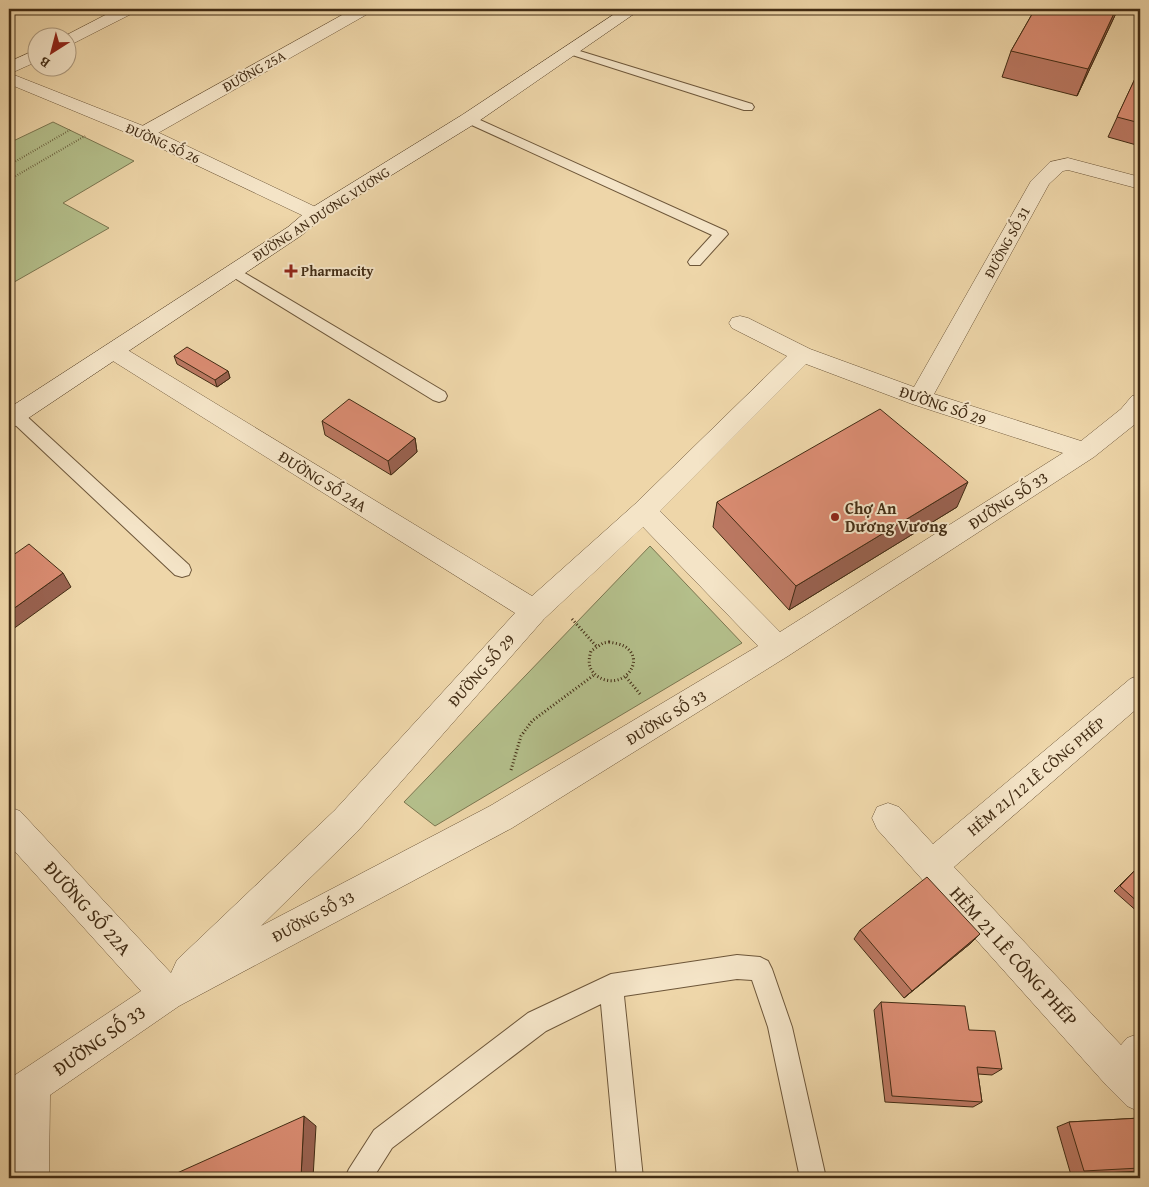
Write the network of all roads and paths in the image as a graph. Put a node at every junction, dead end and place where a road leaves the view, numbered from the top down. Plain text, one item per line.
1 (129, 9) edge
2 (365, 9) edge
3 (633, 9) edge
4 (78, 34) edge
5 (570, 51) junction
6 (28, 59) edge
7 (9, 68) edge
8 (9, 78) edge
9 (748, 107) dead end
10 (104, 118) junction
11 (469, 119) junction
12 (144, 133) junction
13 (9, 165) edge
14 (9, 180) edge
15 (1140, 183) edge
16 (316, 214) junction
17 (695, 262) dead end
18 (233, 271) junction
19 (740, 323) dead end
20 (113, 351) junction
21 (802, 354) junction
22 (439, 396) dead end
23 (920, 398) junction
24 (1140, 402) edge
25 (12, 417) edge
26 (1085, 451) junction
27 (644, 512) junction
28 (182, 570) dead end
29 (542, 603) junction
30 (597, 647) junction
31 (778, 648) junction
32 (594, 675) junction
33 (1140, 688) edge
34 (501, 817) junction
35 (888, 818) dead end
36 (9, 822) edge
37 (932, 865) junction
38 (611, 986) junction
39 (167, 994) junction
40 (1134, 1073) edge
41 (20, 1094) edge
42 (30, 1178) edge
43 (358, 1178) edge
44 (630, 1178) edge
45 (813, 1178) edge

1 - 4 street
2 - 12 street, ĐƯỜNG 25A
3 - 5 street, ĐƯỜNG AN DƯƠNG VƯƠNG
5 - 9 lane
5 - 11 street, ĐƯỜNG AN DƯƠNG VƯƠNG
6 - 7 street
8 - 10 street, ĐƯỜNG SỐ 26
10 - 12 street, ĐƯỜNG SỐ 26
10 - 13 path
10 - 14 path
11 - 16 street, ĐƯỜNG AN DƯƠNG VƯƠNG
11 - 17 lane
12 - 16 street, ĐƯỜNG SỐ 26
15 - 23 street, ĐƯỜNG SỐ 31
16 - 18 street, ĐƯỜNG AN DƯƠNG VƯƠNG
18 - 20 street, ĐƯỜNG AN DƯƠNG VƯƠNG
18 - 22 lane
19 - 21 street, ĐƯỜNG SỐ 29
20 - 25 street, ĐƯỜNG AN DƯƠNG VƯƠNG
20 - 29 street, ĐƯỜNG SỐ 24A
21 - 23 street, ĐƯỜNG SỐ 29
21 - 27 street, ĐƯỜNG SỐ 29
23 - 26 street, ĐƯỜNG SỐ 29
24 - 26 street, ĐƯỜNG SỐ 33
25 - 28 lane
26 - 31 street, ĐƯỜNG SỐ 33
27 - 29 street, ĐƯỜNG SỐ 29
27 - 31 street
29 - 30 path
29 - 39 street, ĐƯỜNG SỐ 29
30 - 32 path
30 - 32 path
31 - 34 street, ĐƯỜNG SỐ 33
32 - 34 path
33 - 37 street, HẺM 21/12 LÊ CÔNG PHÉP
34 - 39 street, ĐƯỜNG SỐ 33
35 - 37 street, HẺM 21 LÊ CÔNG PHÉP
36 - 39 street, ĐƯỜNG SỐ 22A
37 - 40 street, HẺM 21 LÊ CÔNG PHÉP
38 - 43 lane
38 - 44 lane
38 - 45 lane
39 - 41 street, ĐƯỜNG SỐ 33
41 - 42 street, ĐƯỜNG SỐ 33

